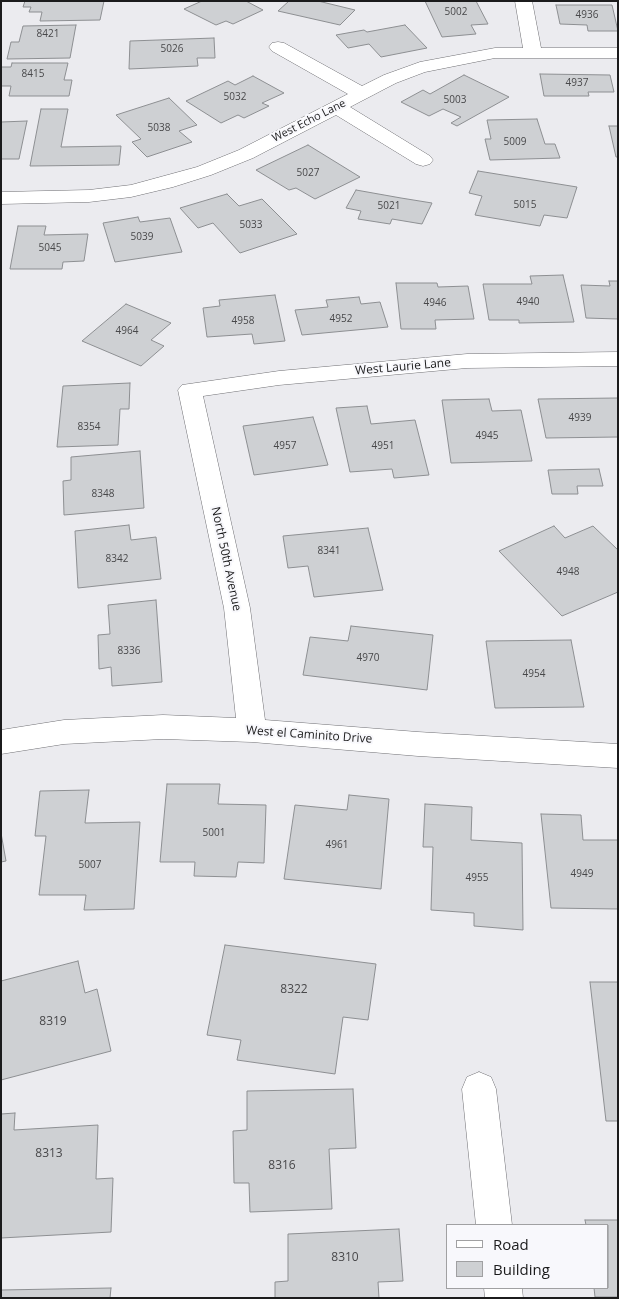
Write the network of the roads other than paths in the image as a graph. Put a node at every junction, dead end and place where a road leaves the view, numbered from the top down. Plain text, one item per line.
1 (523, 1) edge
2 (278, 47) dead end
3 (533, 52) junction
4 (618, 53) edge
5 (362, 94) junction
6 (337, 107) junction
7 (423, 160) dead end
8 (1, 198) edge
9 (618, 359) edge
10 (190, 390) joint
11 (252, 730) junction
12 (1, 742) edge
13 (618, 756) edge
14 (479, 1089) dead end
15 (494, 1224) edge

1 - 3 street
2 - 5 street
3 - 4 street, West Echo Lane
3 - 5 street, West Echo Lane
5 - 6 street, West Echo Lane
6 - 7 street
6 - 8 street, West Echo Lane
9 - 10 street, West Laurie Lane
10 - 11 street, North 50th Avenue
11 - 12 street, West el Caminito Drive
11 - 13 street, West el Caminito Drive
14 - 15 street

